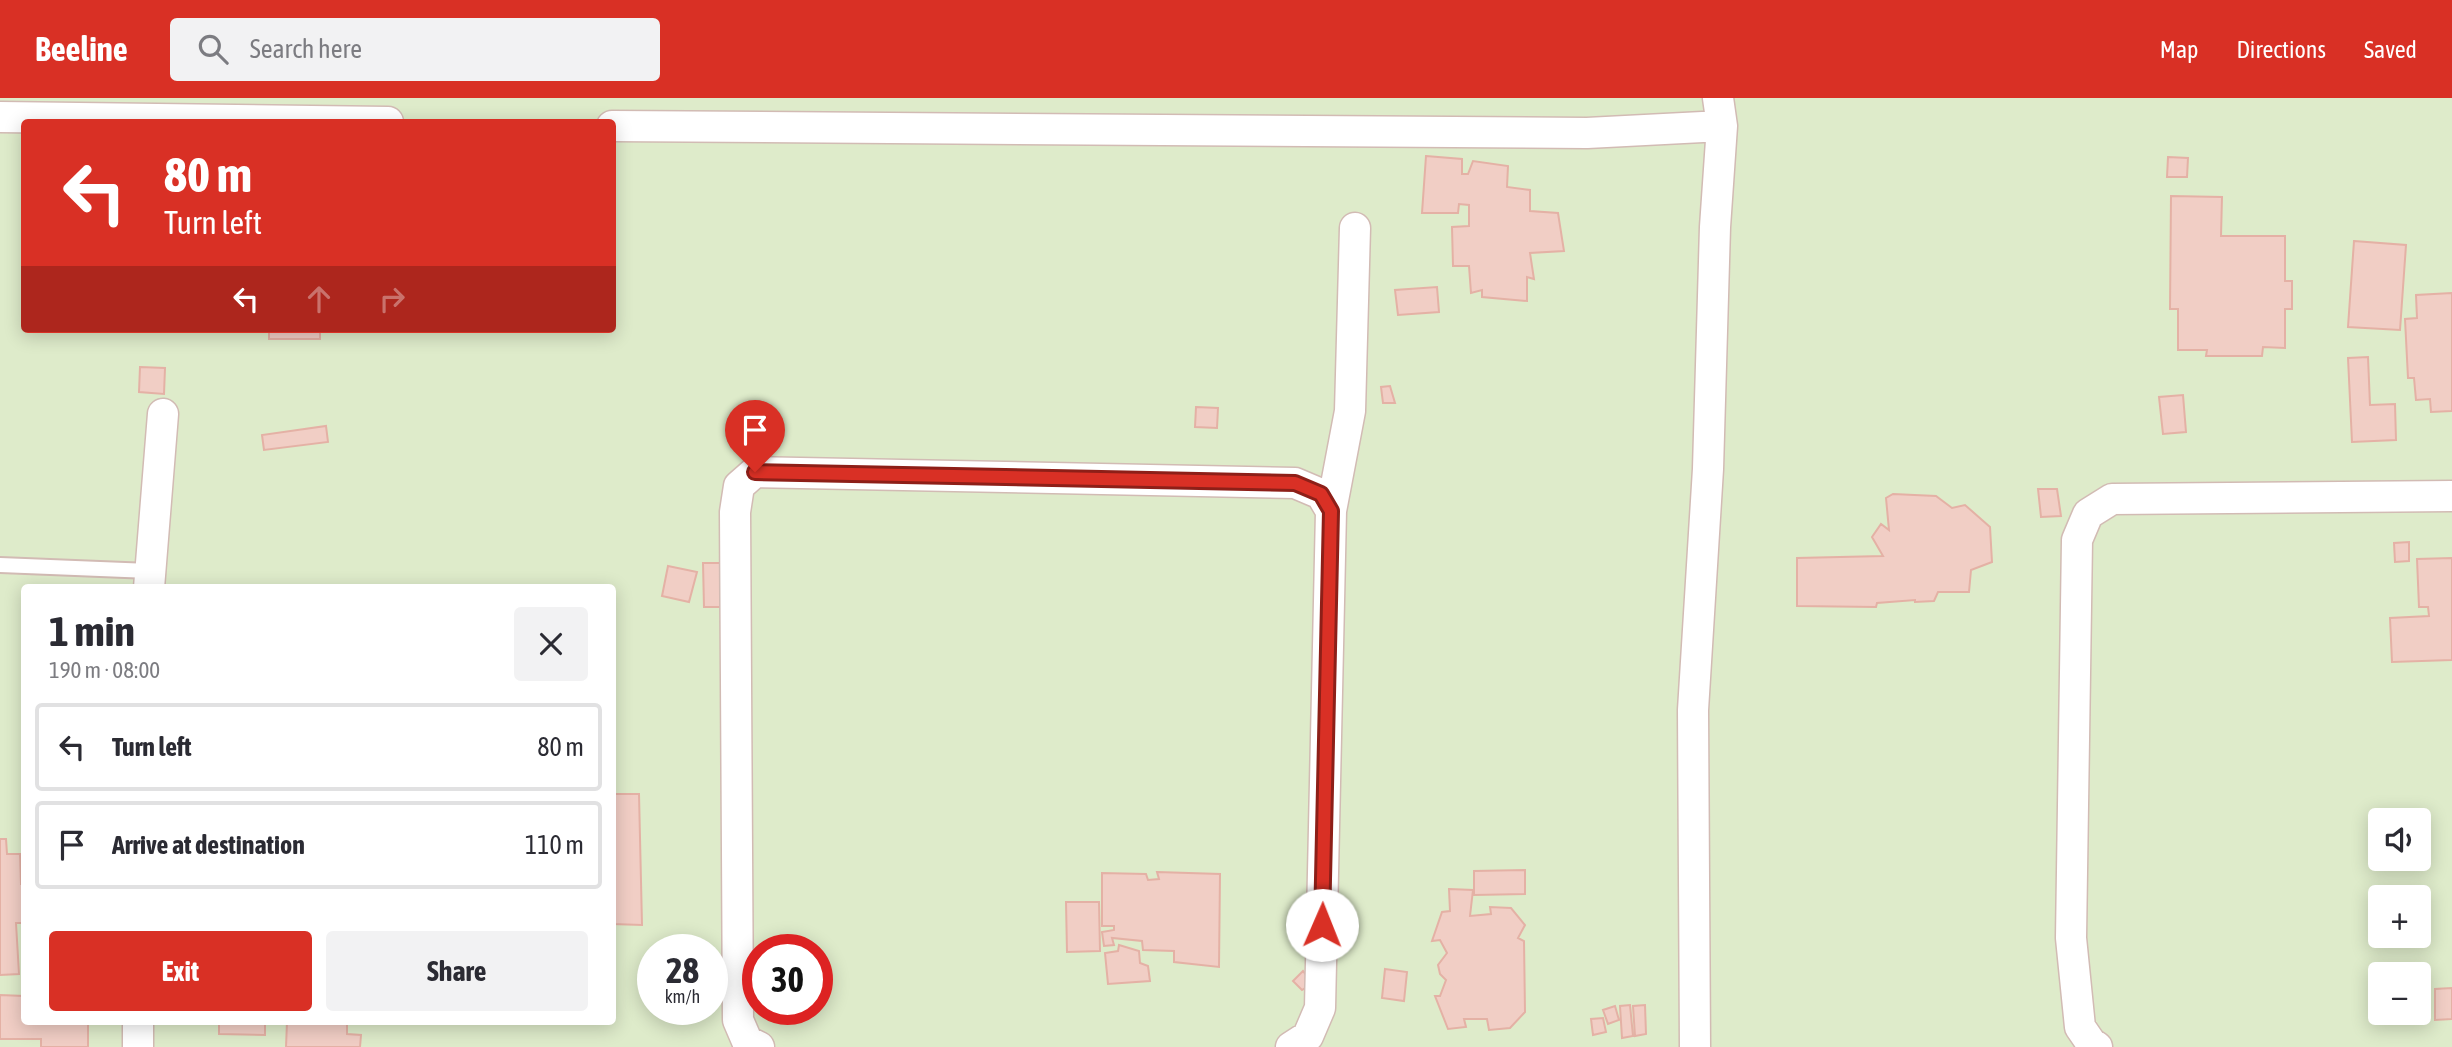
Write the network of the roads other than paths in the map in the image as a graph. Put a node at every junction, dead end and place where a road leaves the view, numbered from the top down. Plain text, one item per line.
1 (1720, 112) edge
2 (0, 117) edge
3 (155, 119) edge
4 (616, 126) edge
5 (1355, 228) dead end
6 (163, 414) dead end
7 (2452, 496) edge
8 (1331, 511) junction
9 (0, 565) edge
10 (150, 579) edge
11 (138, 1025) edge
12 (1304, 1043) edge
13 (138, 1047) edge
14 (760, 1047) edge
15 (1695, 1047) edge
16 (2097, 1047) edge

1 - 4 street
1 - 15 street
2 - 3 street
5 - 8 street
6 - 10 street
7 - 16 street
8 - 12 street
8 - 14 street
9 - 10 lane
11 - 13 street

